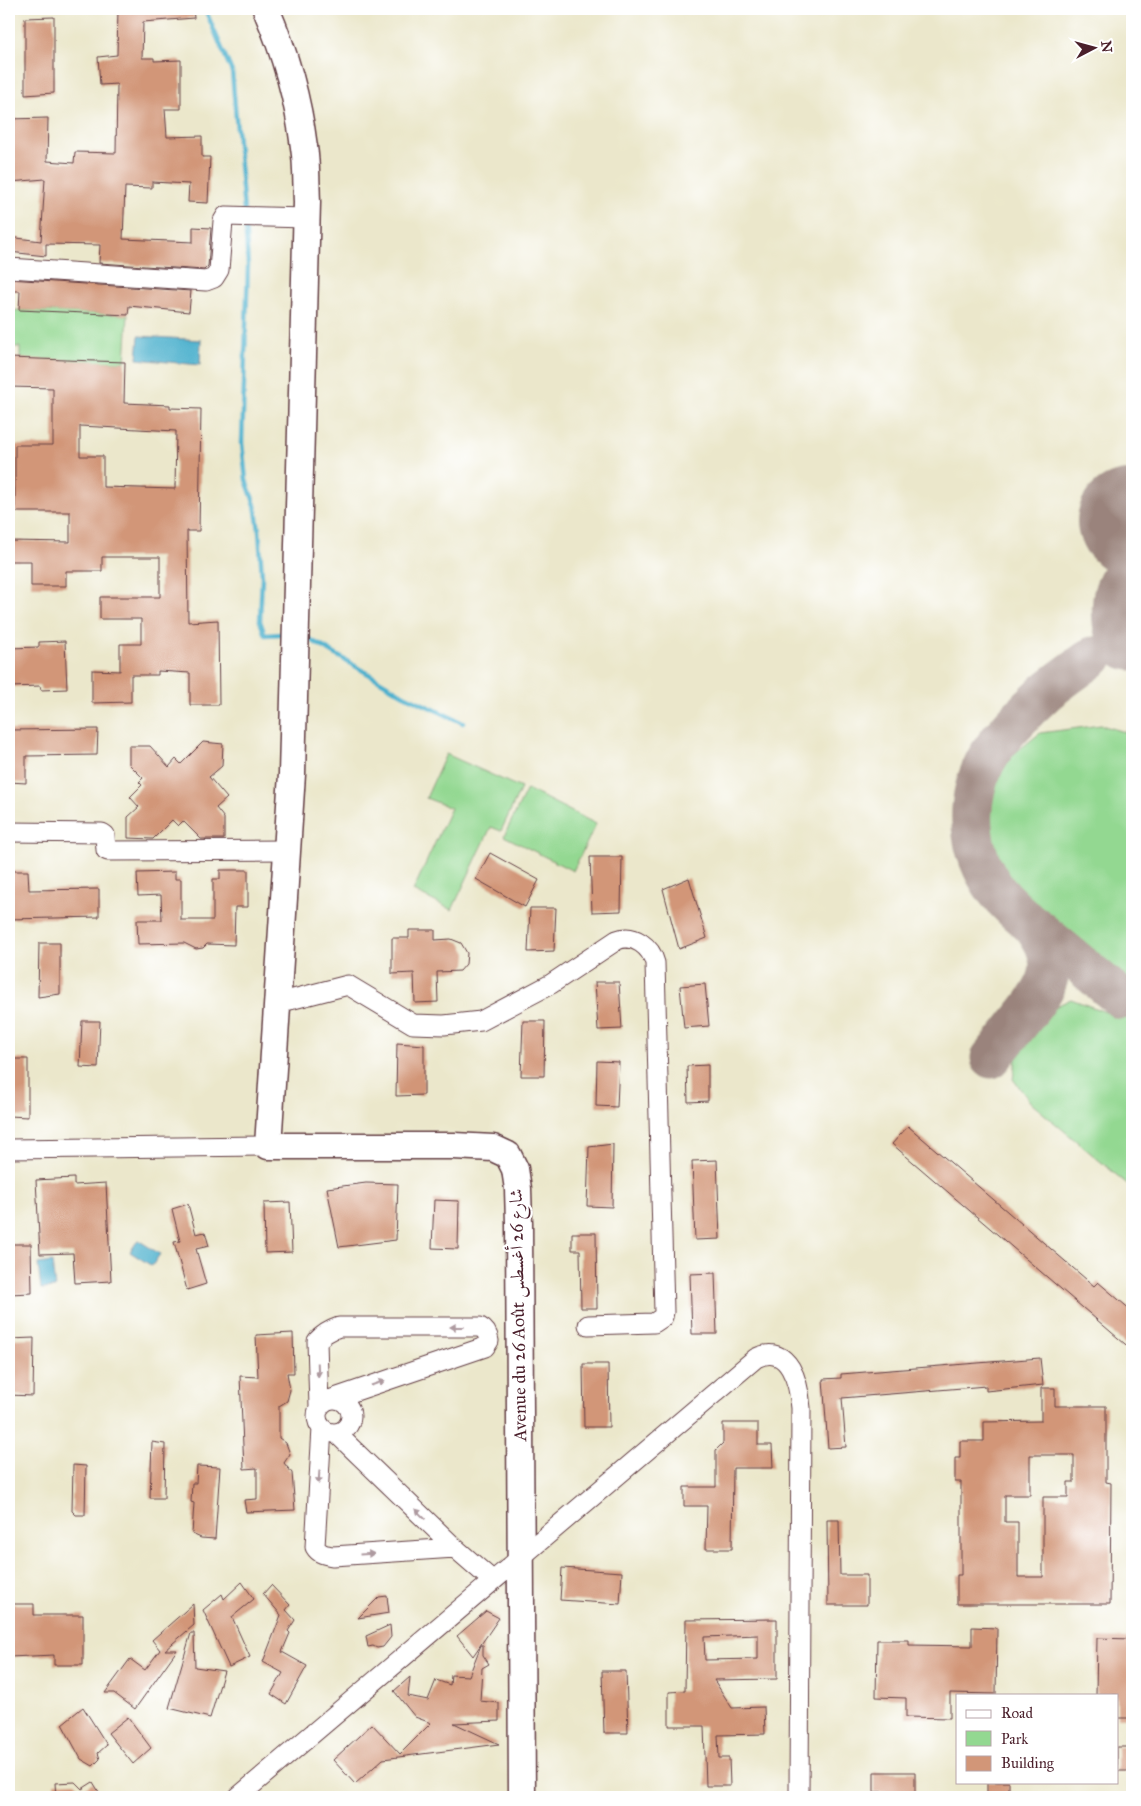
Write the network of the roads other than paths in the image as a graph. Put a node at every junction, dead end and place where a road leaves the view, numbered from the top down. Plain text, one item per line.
1 (266, 9) edge
2 (306, 218) junction
3 (9, 268) edge
4 (9, 832) edge
5 (288, 850) junction
6 (278, 1003) junction
7 (268, 1146) junction
8 (9, 1149) edge
9 (588, 1325) dead end
10 (326, 1403) junction
11 (329, 1431) junction
12 (454, 1548) junction
13 (521, 1558) junction
14 (493, 1581) junction
15 (238, 1797) edge
16 (522, 1797) edge
17 (799, 1797) edge

1 - 2 street
2 - 3 street
2 - 5 street
4 - 5 street
5 - 6 street
6 - 7 street
6 - 9 street
7 - 8 street, Avenue du 26 Août شارع 26 أغسطس
7 - 13 street, Avenue du 26 Août شارع 26 أغسطس
10 -> 10 street
10 - 11 street
10 - 11 street
12 -> 11 street
11 -> 12 street
12 - 14 street
13 - 14 street
13 - 16 street, Avenue du 26 Août شارع 26 أغسطس
13 - 17 street
14 - 15 street

